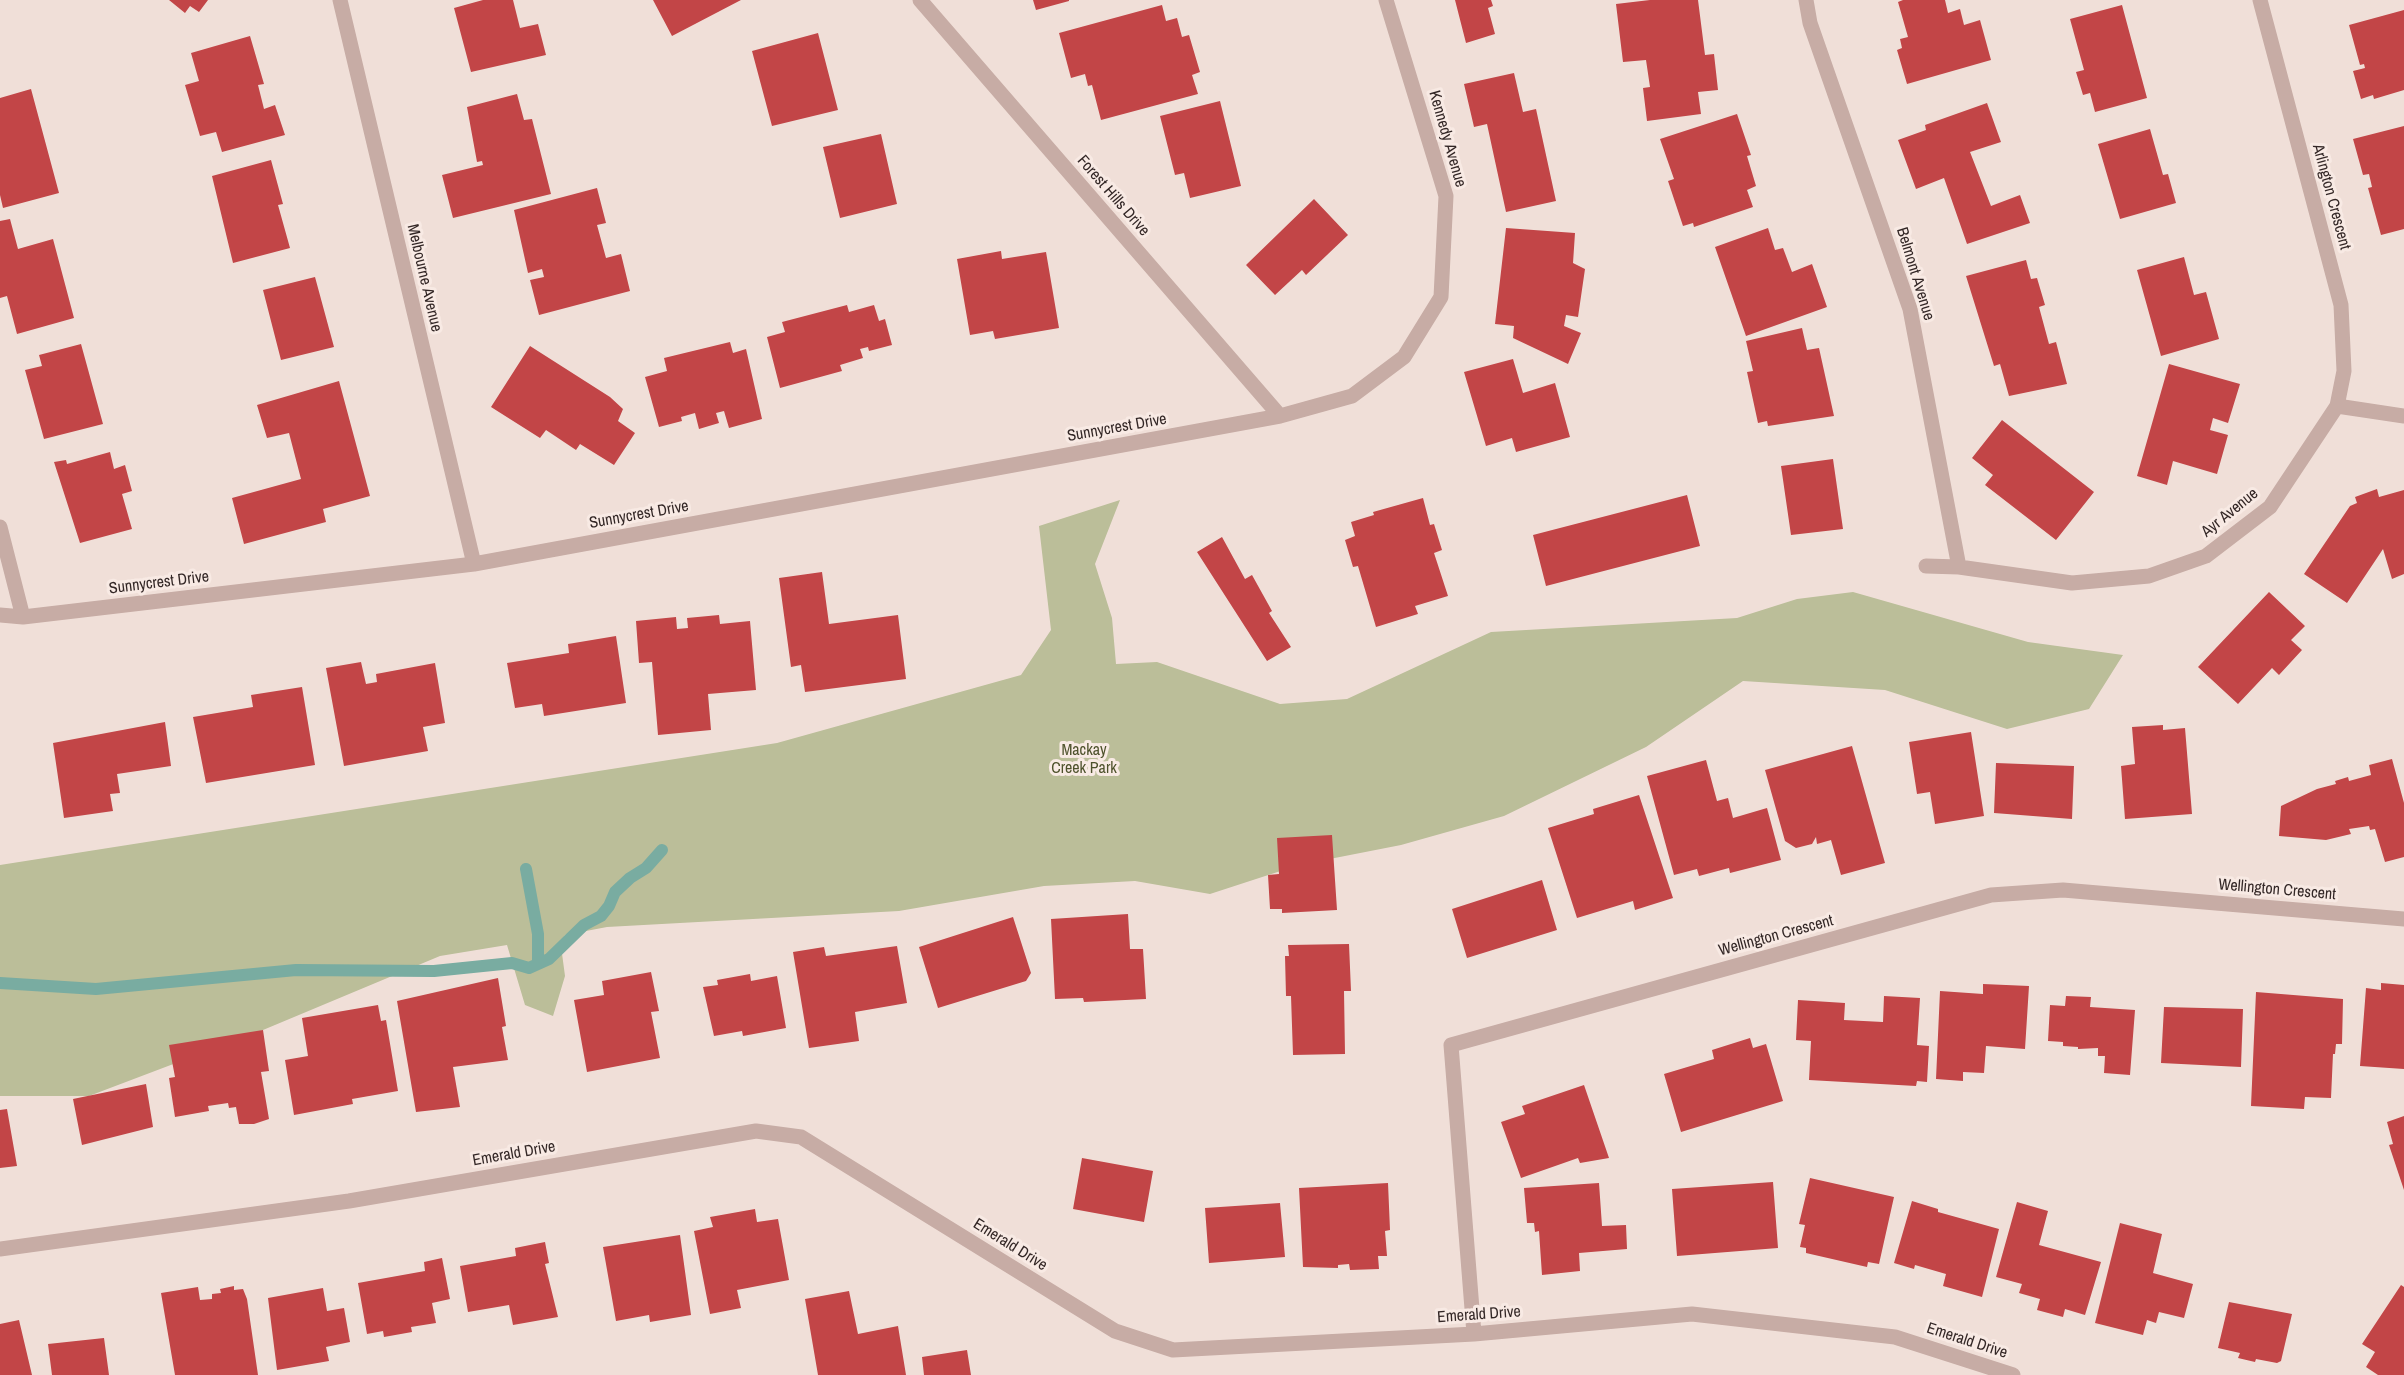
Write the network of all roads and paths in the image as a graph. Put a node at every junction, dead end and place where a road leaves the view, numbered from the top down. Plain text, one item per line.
1 (340, 0) edge
2 (920, 0) edge
3 (1386, 0) edge
4 (1806, 0) edge
5 (2260, 0) edge
6 (2337, 406) junction
7 (1280, 416) junction
8 (2404, 417) edge
9 (0, 527) edge
10 (474, 564) junction
11 (1926, 566) dead end
12 (1959, 567) junction
13 (0, 615) edge
14 (23, 617) junction
15 (2404, 919) edge
16 (0, 1249) edge
17 (1474, 1334) junction
18 (2013, 1375) edge

1 - 10 street, Melbourne Avenue
2 - 7 street, Forest Hills Drive
3 - 7 street, Kennedy Avenue
4 - 12 street, Belmont Avenue
5 - 6 street, Arlington Crescent
6 - 8 street
6 - 12 street, Ayr Avenue
7 - 10 street, Sunnycrest Drive
9 - 14 street
10 - 14 street, Sunnycrest Drive
11 - 12 street, Ayr Avenue
13 - 14 street, Sunnycrest Drive
15 - 17 street, Wellington Crescent
16 - 17 street, Emerald Drive
17 - 18 street, Emerald Drive

